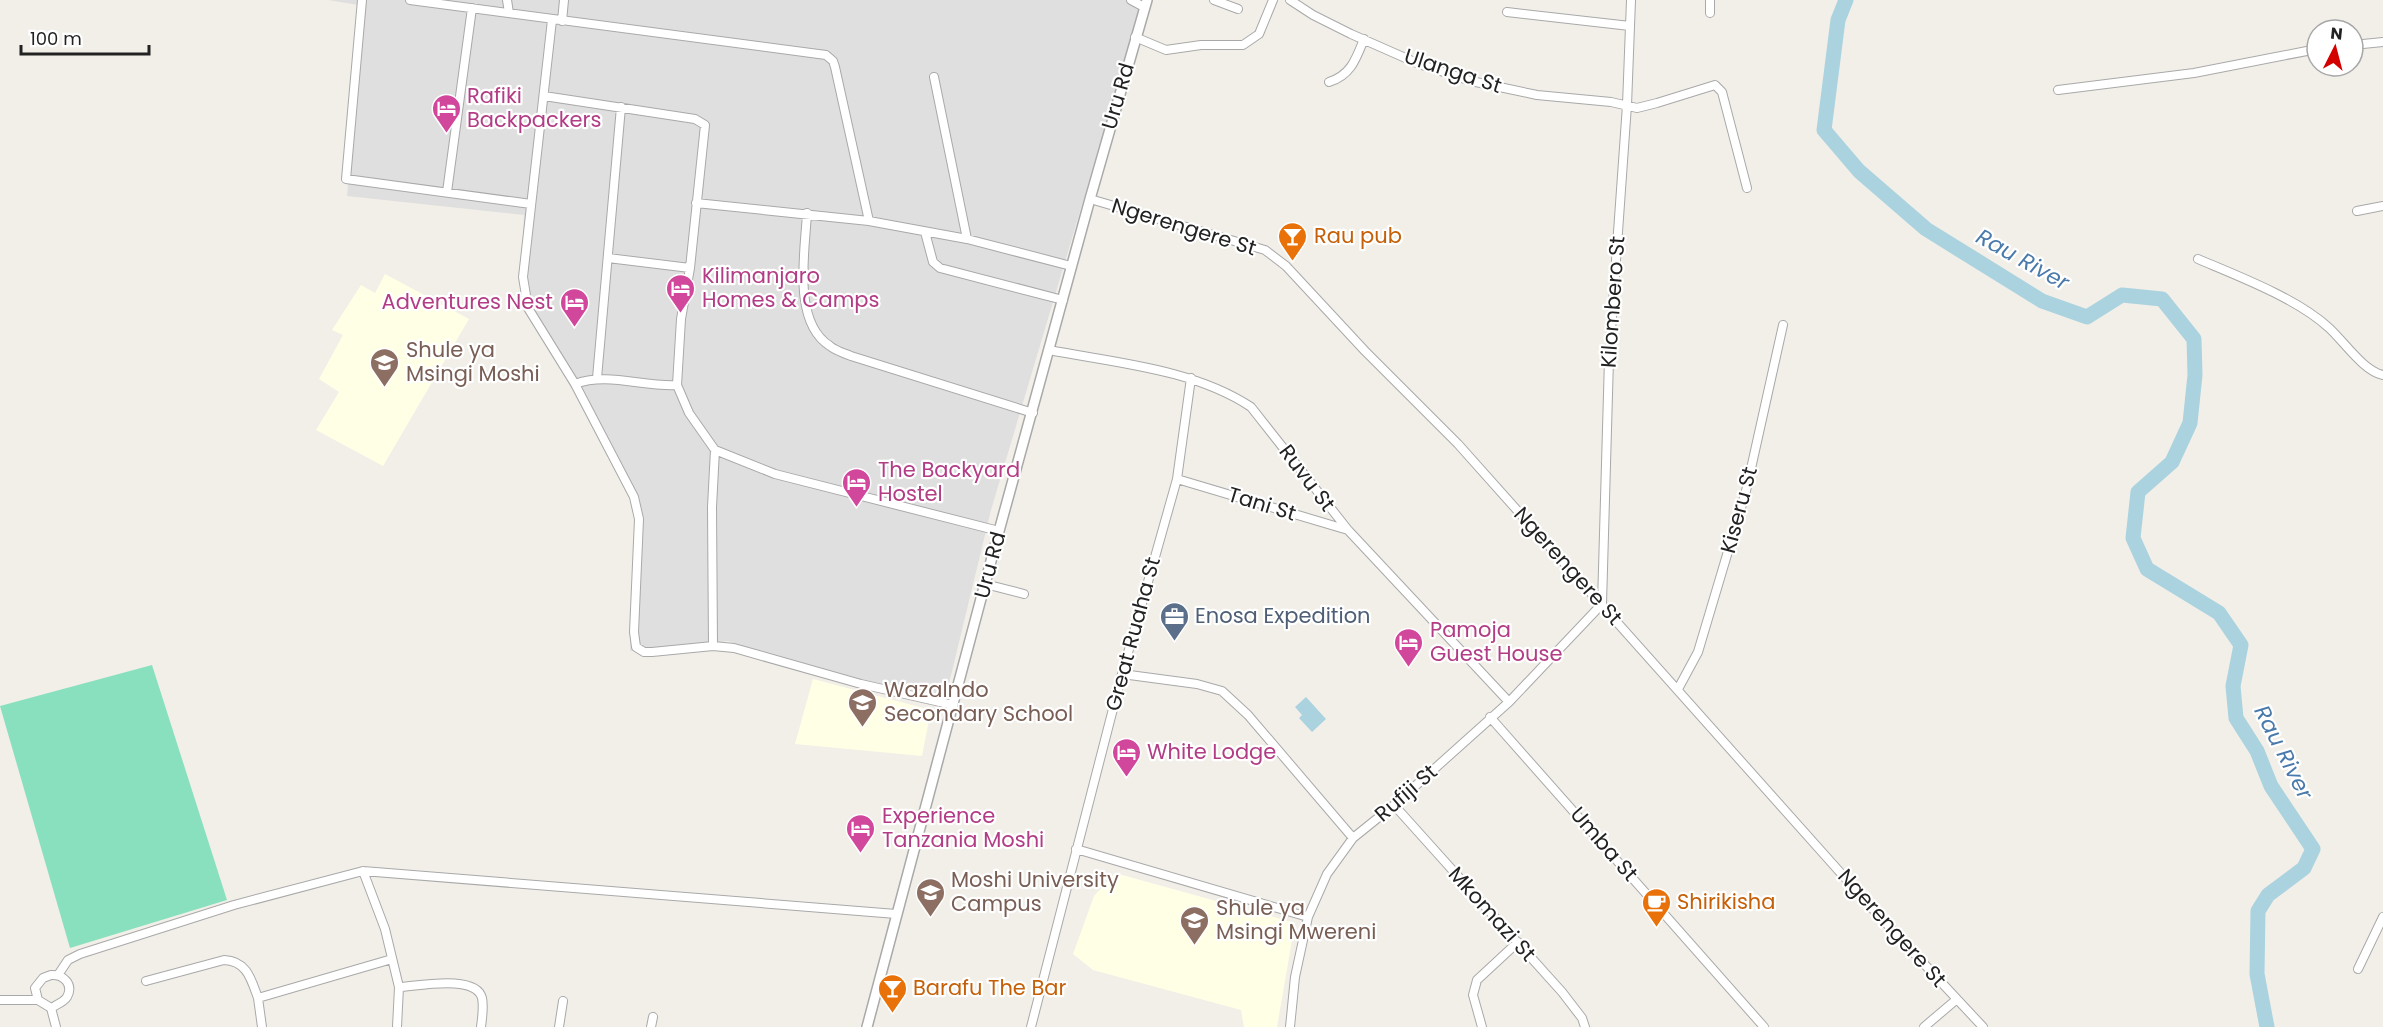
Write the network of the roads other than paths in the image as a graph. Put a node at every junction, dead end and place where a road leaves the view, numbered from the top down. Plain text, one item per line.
1 (362, 0) edge
2 (410, 0) edge
3 (507, 0) edge
4 (564, 0) edge
5 (1131, 0) edge
6 (1214, 0) edge
7 (1273, 0) edge
8 (1290, 0) edge
9 (1630, 0) edge
10 (1710, 0) edge
11 (1146, 3) edge
12 (472, 8) junction
13 (1238, 9) dead end
14 (1507, 12) dead end
15 (1710, 13) dead end
16 (509, 14) junction
17 (552, 20) junction
18 (562, 21) junction
19 (1630, 26) junction
20 (1135, 37) junction
21 (1364, 39) junction
22 (2383, 42) edge
23 (2365, 44) edge
24 (2305, 51) edge
25 (934, 77) dead end
26 (1329, 82) dead end
27 (2058, 90) dead end
28 (544, 96) junction
29 (1627, 105) junction
30 (621, 107) junction
31 (1747, 188) dead end
32 (447, 192) junction
33 (1090, 199) junction
34 (696, 203) junction
35 (531, 204) junction
36 (2383, 207) edge
37 (2357, 211) dead end
38 (807, 213) junction
39 (869, 221) junction
40 (926, 232) junction
41 (967, 239) junction
42 (608, 258) junction
43 (2198, 259) dead end
44 (1071, 266) junction
45 (690, 268) junction
46 (1063, 300) junction
47 (1783, 325) dead end
48 (1049, 350) junction
49 (2383, 375) edge
50 (597, 378) junction
51 (1191, 378) junction
52 (574, 384) junction
53 (677, 385) junction
54 (1032, 413) junction
55 (715, 450) junction
56 (1177, 479) junction
57 (1348, 530) junction
58 (999, 531) junction
59 (985, 584) junction
60 (1024, 594) dead end
61 (1602, 604) junction
62 (713, 646) junction
63 (1122, 674) junction
64 (1678, 689) junction
65 (1509, 702) junction
66 (953, 705) junction
67 (1490, 717) junction
68 (1394, 806) junction
69 (1353, 838) junction
70 (1076, 849) junction
71 (363, 871) junction
72 (896, 914) junction
73 (1308, 917) junction
74 (2383, 917) edge
75 (1518, 942) junction
76 (393, 959) junction
77 (2358, 969) dead end
78 (58, 975) junction
79 (146, 981) dead end
80 (399, 987) junction
81 (35, 988) junction
82 (258, 998) junction
83 (1957, 999) junction
84 (0, 1000) edge
85 (15, 1000) junction
86 (38, 1000) junction
87 (563, 1001) dead end
88 (51, 1008) junction
89 (653, 1017) dead end
90 (56, 1027) edge
91 (262, 1027) edge
92 (397, 1027) edge
93 (481, 1027) edge
94 (559, 1027) edge
95 (651, 1027) edge
96 (867, 1027) edge
97 (1031, 1027) edge
98 (1290, 1027) edge
99 (1482, 1027) edge
100 (1585, 1027) edge
101 (1764, 1027) edge
102 (1924, 1027) edge
103 (1983, 1027) edge

1 - 32 street
2 - 12 street
3 - 16 street
4 - 18 street
5 - 11 street
6 - 13 street
7 - 20 street
8 - 21 street, Ulanga St
9 - 19 street, Kilombero St
10 - 15 street
11 - 20 street, Uru Rd
12 - 16 street
12 - 32 street
14 - 19 street
16 - 17 street
17 - 18 street
17 - 28 street
18 - 39 street
19 - 29 street, Kilombero St
20 - 33 street, Uru Rd
21 - 26 street
21 - 29 street, Ulanga St
22 - 23 street
24 - 27 street
25 - 41 street
28 - 30 street
28 - 35 street
29 - 31 street, Ulanga St
29 - 61 street, Kilombero St
30 - 34 street
30 - 42 street
32 - 35 street
33 - 44 street, Uru Rd
33 - 61 street, Ngerengere St
34 - 38 street
34 - 45 street
35 - 52 street
36 - 37 street
38 - 39 street
38 - 54 street
39 - 40 street
40 - 41 street
40 - 46 street
41 - 44 street
42 - 45 street
42 - 50 street
43 - 49 street
44 - 46 street, Uru Rd
45 - 53 street
46 - 48 street, Uru Rd
47 - 64 street, Kiseru St
48 - 51 street, Ruvu St
48 - 54 street, Uru Rd
50 - 52 street
50 - 53 street
51 - 56 street, Great Ruaha St
51 - 57 street, Ruvu St
52 - 62 street
53 - 55 street
54 - 58 street, Uru Rd
55 - 58 street
55 - 62 street
56 - 57 street, Tani St
56 - 63 street, Great Ruaha St
57 - 65 street, Ruvu St
58 - 59 street, Uru Rd
59 - 60 street
59 - 66 street, Uru Rd
61 - 64 street, Ngerengere St
61 - 65 street, Rufiji St
62 - 66 street
63 - 69 street
63 - 70 street, Great Ruaha St
64 - 83 street, Ngerengere St
65 - 67 street, Rufiji St
66 - 72 street, Uru Rd
67 - 68 street, Rufiji St
67 - 101 street, Umba St
68 - 69 street, Rufiji St
68 - 75 street, Mkomazi St
69 - 73 street, Rufiji St
70 - 73 street
70 - 97 street, Great Ruaha St
71 - 72 street
71 - 76 street
71 - 78 street
72 - 96 street, Uru Rd
73 - 98 street, Rufiji St
74 - 77 street
75 - 99 street
75 - 100 street, Mkomazi St
76 - 80 street
76 - 82 street
78 - 81 street
78 - 88 street
79 - 82 street
80 - 92 street
80 - 93 street
81 - 85 street
81 - 86 street
82 - 91 street
83 - 102 street
83 - 103 street, Ngerengere St
84 - 85 street
85 - 86 street
86 - 88 street
87 - 94 street
88 - 90 street
89 - 95 street

